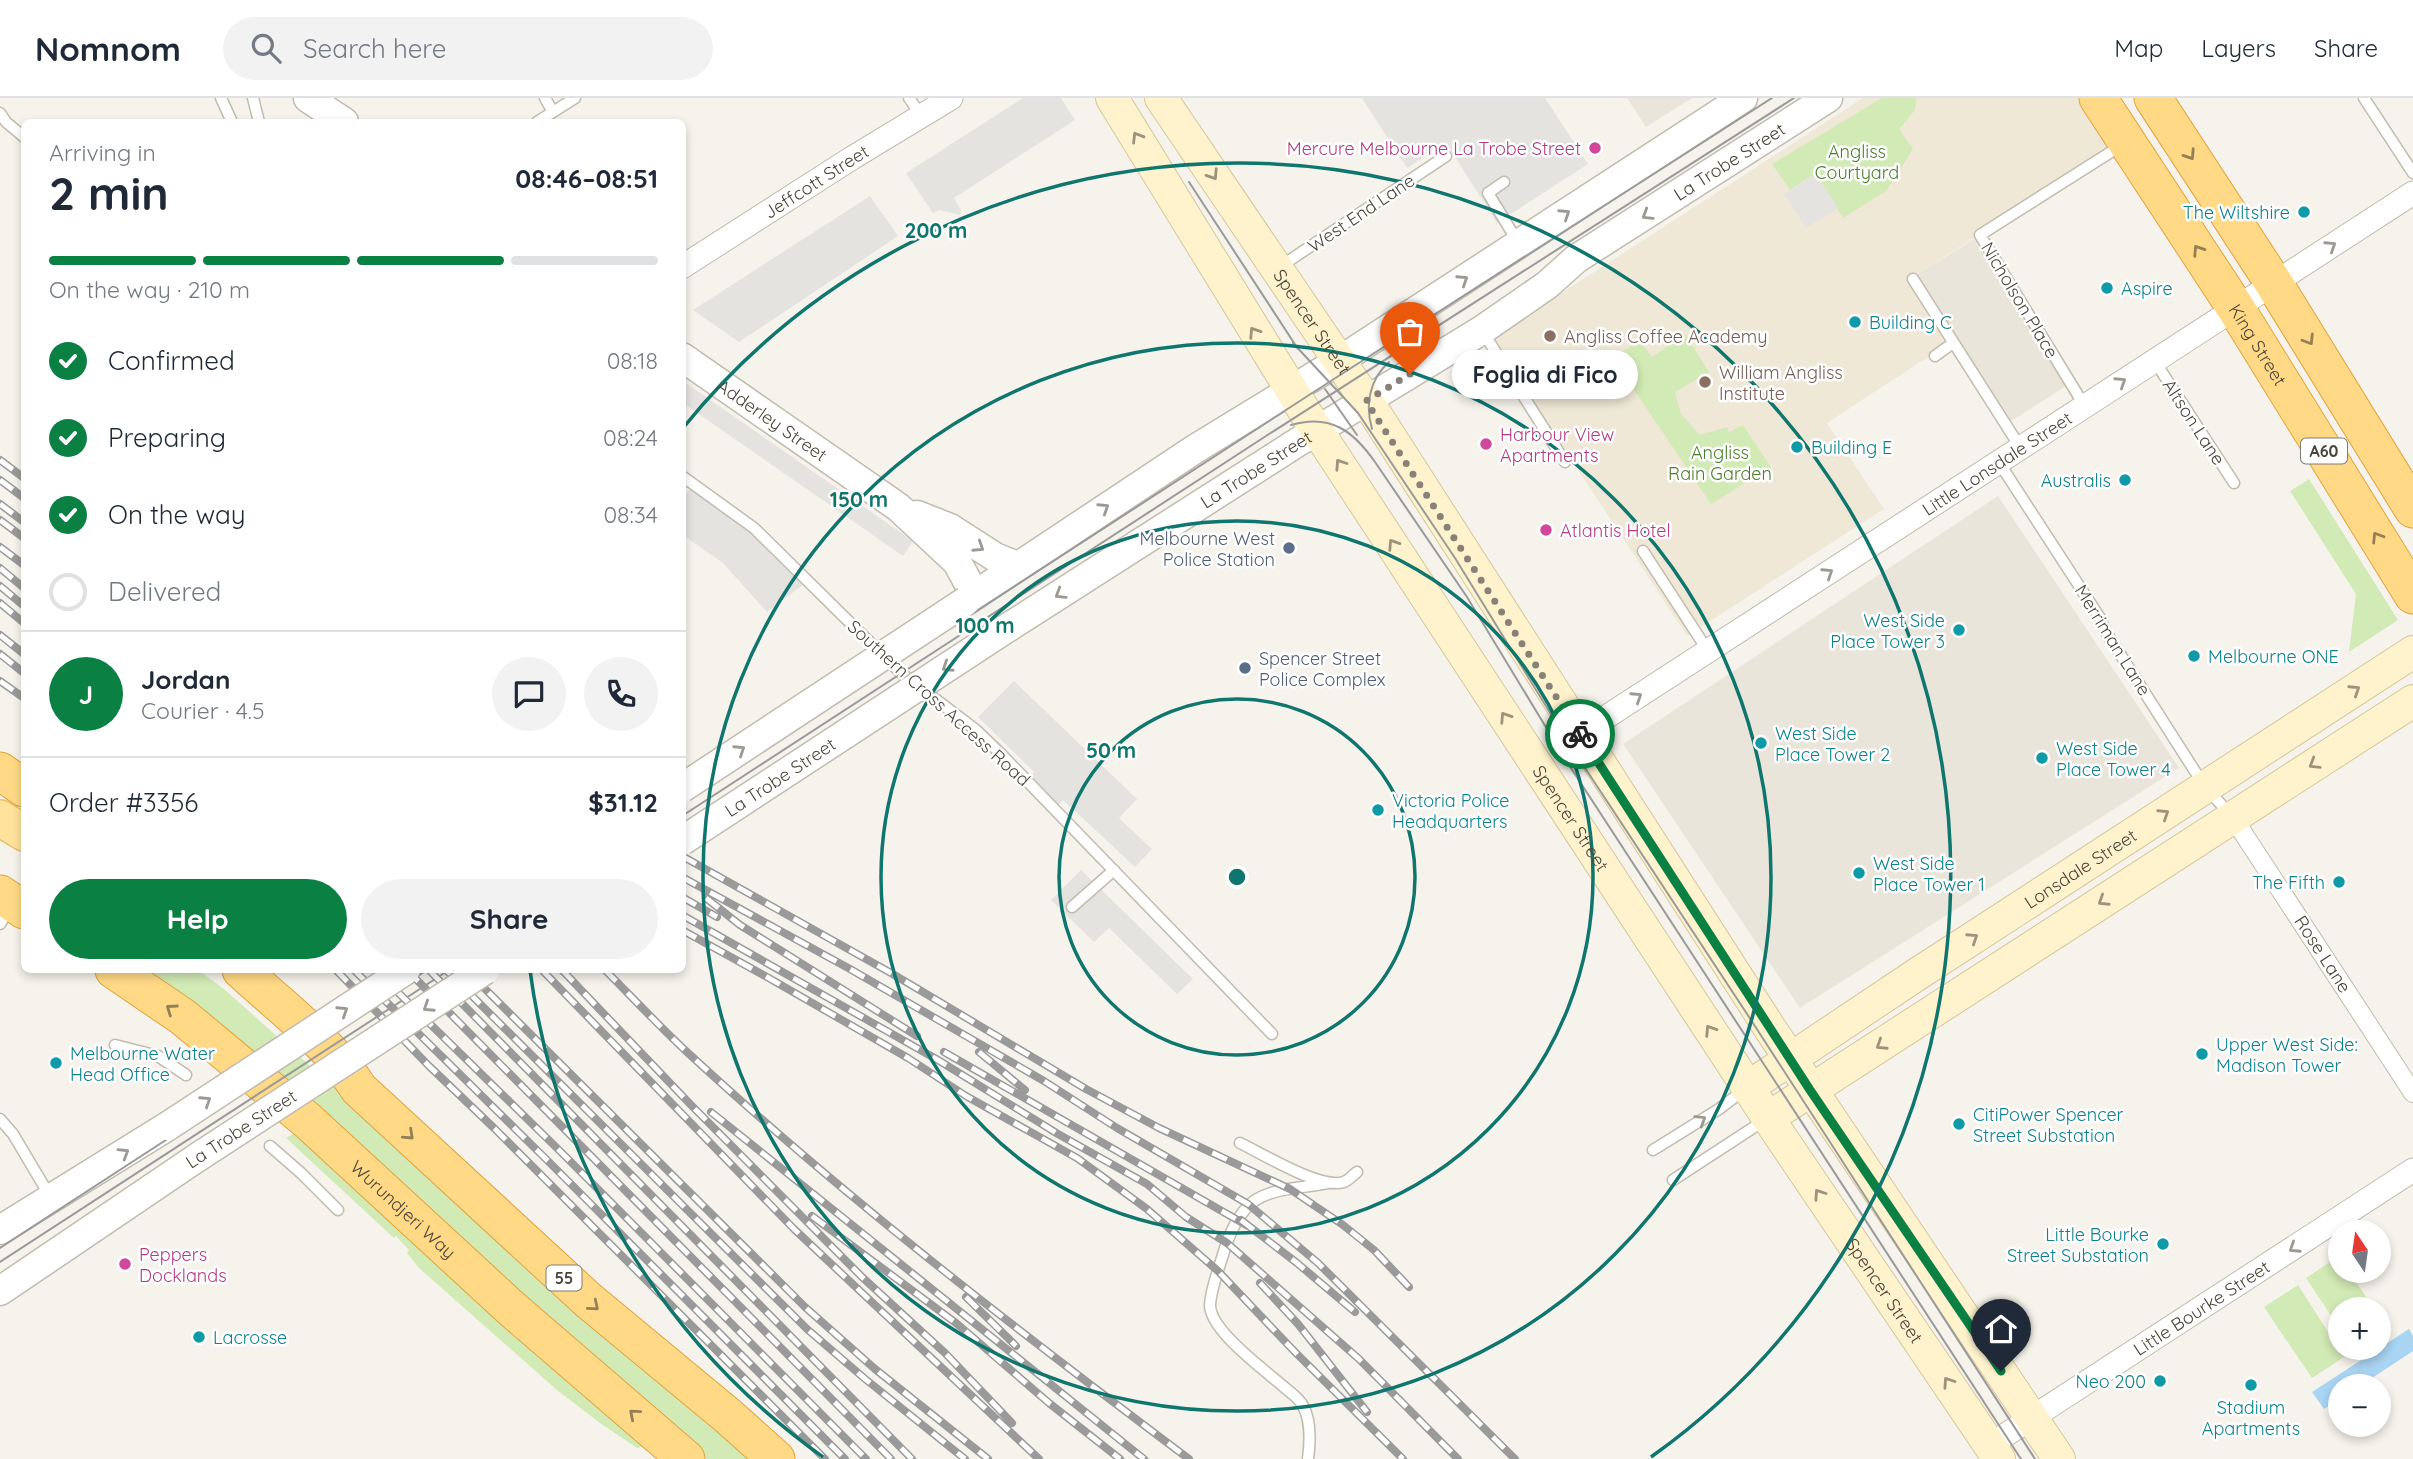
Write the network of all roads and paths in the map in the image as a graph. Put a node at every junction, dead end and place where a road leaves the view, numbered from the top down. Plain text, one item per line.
1 (220, 98) edge
2 (253, 98) edge
3 (308, 98) edge
4 (545, 98) edge
5 (575, 98) edge
6 (951, 98) edge
7 (1112, 98) edge
8 (1161, 98) edge
9 (1743, 98) edge
10 (1828, 98) edge
11 (2098, 98) edge
12 (2153, 98) edge
13 (2364, 98) edge
14 (915, 107) edge
15 (553, 112) junction
16 (0, 113) edge
17 (230, 119) edge
18 (258, 119) edge
19 (340, 119) edge
20 (542, 119) edge
21 (21, 134) edge
22 (2127, 142) junction
23 (1446, 156) dead end
24 (2413, 173) edge
25 (1504, 182) dead end
26 (2413, 193) edge
27 (1519, 244) junction
28 (686, 264) edge
29 (1276, 269) junction
30 (1913, 279) dead end
31 (2273, 282) junction
32 (2235, 307) junction
33 (1482, 330) junction
34 (1953, 343) junction
35 (1935, 356) dead end
36 (686, 360) edge
37 (2154, 360) junction
38 (1339, 361) junction
39 (1291, 389) junction
40 (1366, 401) junction
41 (2084, 405) junction
42 (1318, 430) junction
43 (2020, 447) junction
44 (1998, 461) junction
45 (1565, 463) dead end
46 (2394, 478) junction
47 (686, 479) edge
48 (2234, 483) dead end
49 (2356, 503) junction
50 (898, 507) junction
51 (2413, 509) edge
52 (1643, 551) dead end
53 (1017, 566) junction
54 (2413, 595) edge
55 (970, 598) junction
56 (1708, 651) junction
57 (2413, 652) edge
58 (2413, 701) edge
59 (1580, 734) junction
60 (1536, 764) junction
61 (0, 771) edge
62 (686, 785) edge
63 (21, 786) edge
64 (2205, 787) junction
65 (2232, 816) junction
66 (0, 818) edge
67 (21, 831) edge
68 (686, 838) edge
69 (2121, 842) junction
70 (1114, 870) junction
71 (2143, 874) junction
72 (1073, 907) dead end
73 (118, 973) edge
74 (225, 973) edge
75 (244, 973) edge
76 (401, 973) edge
77 (480, 973) edge
78 (1916, 975) junction
79 (1939, 1008) junction
80 (1272, 1034) dead end
81 (115, 1045) dead end
82 (1790, 1059) junction
83 (186, 1075) dead end
84 (1747, 1088) junction
85 (359, 1089) junction
86 (1810, 1090) junction
87 (2413, 1093) edge
88 (1768, 1118) junction
89 (0, 1119) edge
90 (1240, 1143) dead end
91 (270, 1146) dead end
92 (1653, 1150) dead end
93 (2413, 1170) edge
94 (1357, 1172) dead end
95 (1673, 1180) dead end
96 (1328, 1183) junction
97 (51, 1198) junction
98 (338, 1209) dead end
99 (0, 1230) edge
100 (0, 1291) edge
101 (2032, 1418) junction
102 (1994, 1452) edge
103 (1311, 1458) edge
104 (686, 1459) edge
105 (776, 1459) edge
106 (2059, 1459) edge

1 - 17 lane
2 - 18 lane
3 - 19 street
4 - 15 lane
5 - 15 lane
6 - 14 street, Jeffcott Street
39 -> 7 main road, Spencer Street
8 -> 29 main road, Spencer Street
27 -> 9 street
10 -> 33 street, La Trobe Street
11 - 22 highway, King Street / A60
12 -> 31 highway, A60
13 - 24 lane
14 - 28 street, Jeffcott Street
15 - 20 lane
16 - 21 lane
32 -> 22 highway, King Street / A60
22 - 41 lane, Nicholson Place
23 - 29 lane, West End Lane
25 - 27 lane
31 -> 26 street, Little Lonsdale Street
38 -> 27 street
29 - 38 main road, Spencer Street
30 - 34 lane
31 - 32 street, Little Lonsdale Street
31 -> 46 highway, A60
32 - 37 street, Little Lonsdale Street
32 - 49 highway, King Street / A60
33 - 40 street, La Trobe Street
33 - 45 lane
34 - 35 lane
34 - 43 lane
36 - 50 street, Adderley Street
41 -> 37 street, Little Lonsdale Street
37 - 48 lane, Altson Lane
38 - 39 street
38 - 40 main road, Spencer Street
39 - 42 main road, Spencer Street
53 -> 39 street
40 - 42 street, La Trobe Street
40 - 59 main road, Spencer Street
41 - 43 street, Little Lonsdale Street
60 -> 42 main road, Spencer Street
42 -> 68 street, La Trobe Street, bridge
43 - 44 street, Little Lonsdale Street
56 -> 44 street, Little Lonsdale Street
44 - 64 lane, Merriman Lane
46 - 49 highway
46 - 51 highway, A60
47 - 70 lane, Southern Cross Access Road
54 -> 49 highway, King Street / A60
50 -> 53 street, Adderley Street
50 - 55 street, Adderley Street
52 - 56 lane
53 - 55 street
62 -> 55 street, bridge
59 -> 56 street, Little Lonsdale Street
64 -> 57 main road, Lonsdale Street
58 -> 65 main road
59 - 60 main road
59 - 82 main road, Spencer Street
84 -> 60 main road, Spencer Street
61 - 63 highway
64 - 65 lane, Merriman Lane
69 -> 64 main road, Lonsdale Street
65 - 71 main road
65 - 87 street, Rose Lane
66 - 67 main road
69 - 71 main road
78 -> 69 main road, Lonsdale Street
70 - 72 lane
70 - 80 lane, Southern Cross Access Road
71 -> 79 main road
104 -> 73 highway, Wurundjeri Way
74 - 85 main road, 55
75 - 85 highway
97 -> 76 street, bridge
77 -> 100 street, La Trobe Street, bridge
78 - 79 main road
78 - 82 main road, Lonsdale Street
79 -> 86 main road
81 - 83 lane
82 - 84 main road, Lonsdale Street
82 - 86 main road, Spencer Street
84 - 88 main road, Spencer Street
92 -> 84 lane
85 -> 105 highway, 55
86 - 88 main road
86 - 101 main road, Spencer Street
88 - 95 lane
102 -> 88 main road, Spencer Street
89 - 97 lane
90 - 96 lane
91 - 98 lane
93 -> 101 street, Little Bourke Street
94 - 96 lane
96 - 103 lane
97 - 99 street
101 - 102 street, Little Bourke Street
101 - 106 main road, Spencer Street

